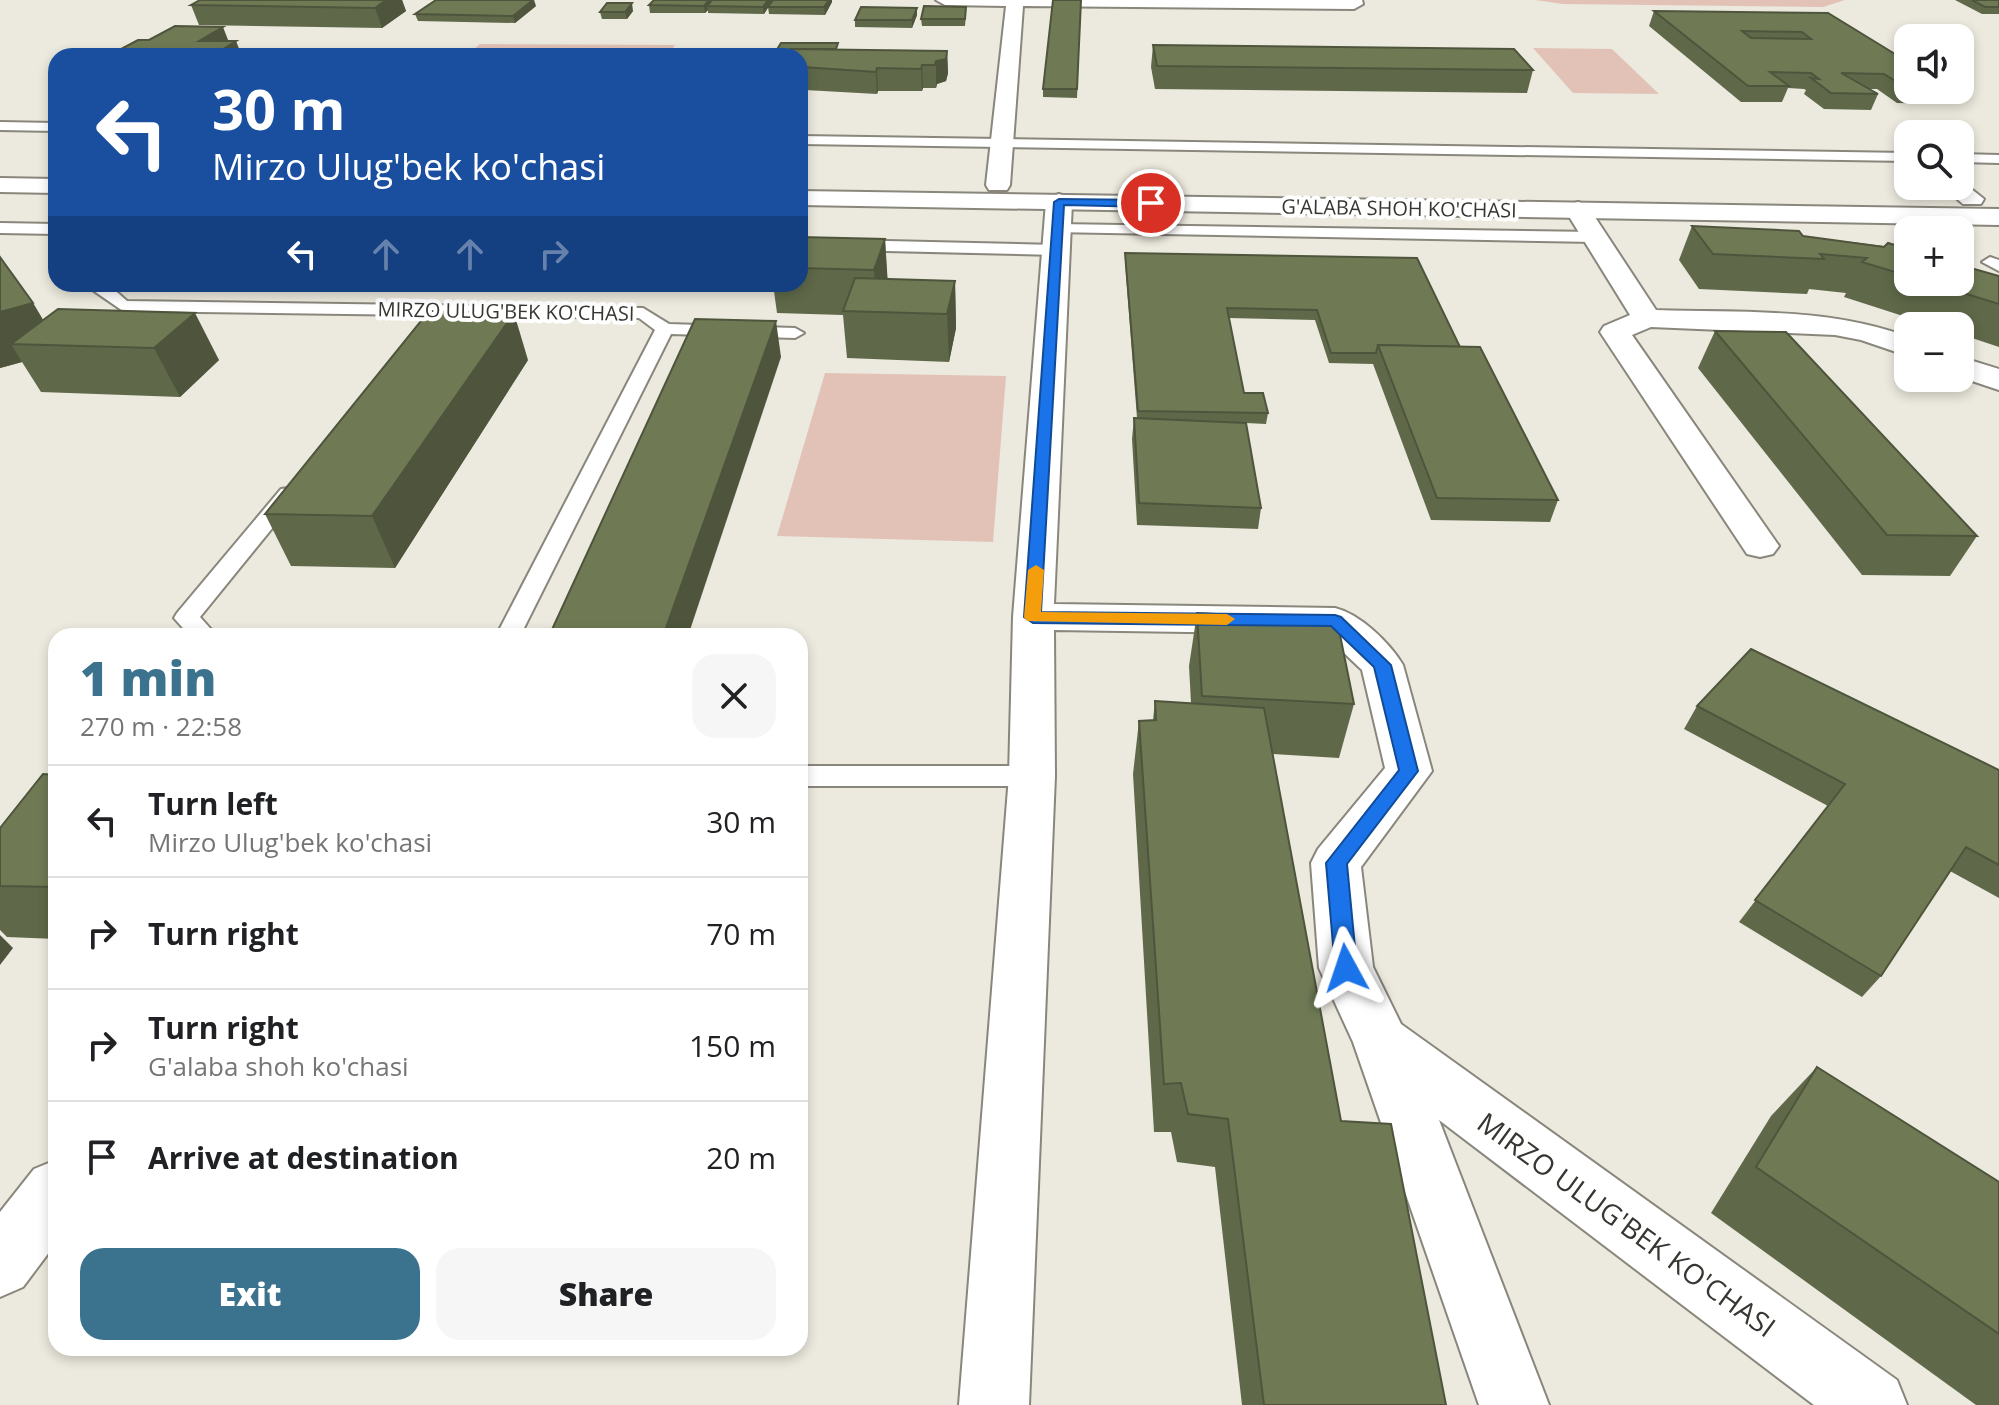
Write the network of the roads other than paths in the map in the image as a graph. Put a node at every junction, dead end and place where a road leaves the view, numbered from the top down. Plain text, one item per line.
1 (945, 0) edge
2 (1353, 0) edge
3 (1015, 1) edge
4 (1100, 1) edge
5 (0, 126) edge
6 (48, 127) edge
7 (808, 140) edge
8 (1000, 143) junction
9 (1894, 157) edge
10 (1974, 158) edge
11 (1999, 159) edge
12 (0, 171) edge
13 (48, 171) edge
14 (808, 182) edge
15 (0, 185) edge
16 (998, 185) junction
17 (48, 186) edge
18 (1894, 191) edge
19 (1974, 194) edge
20 (808, 199) edge
21 (1999, 199) edge
22 (1578, 210) junction
23 (1999, 217) edge
24 (1057, 227) junction
25 (0, 228) edge
26 (48, 229) edge
27 (1595, 237) junction
28 (808, 243) edge
29 (108, 292) edge
30 (443, 310) junction
31 (1647, 318) junction
32 (665, 329) junction
33 (795, 333) dead end
34 (423, 334) edge
35 (1894, 342) edge
36 (1974, 371) edge
37 (1999, 380) edge
38 (305, 476) edge
39 (1760, 546) dead end
40 (1033, 617) junction
41 (197, 628) edge
42 (512, 628) edge
43 (808, 776) edge
44 (1032, 776) junction
45 (1381, 1042) junction
46 (48, 1201) edge
47 (0, 1264) edge
48 (994, 1405) edge
49 (1514, 1405) edge
50 (1872, 1405) edge

1 - 3 street
2 - 4 street
3 - 4 street
3 - 8 street
5 - 6 lane
7 - 8 lane
8 - 9 lane
8 - 16 street
10 - 11 lane
12 - 13 street
14 - 16 street, G'ALABA SHOH KO'CHASI
15 - 17 street
16 - 18 street, G'ALABA SHOH KO'CHASI
19 - 21 street, G'ALABA SHOH KO'CHASI
20 - 24 street, G'ALABA SHOH KO'CHASI
22 - 23 street, G'ALABA SHOH KO'CHASI
22 - 24 street, G'ALABA SHOH KO'CHASI
22 - 27 street
24 - 27 lane
24 - 28 lane
24 - 40 street
25 - 26 lane
27 - 31 street
29 - 30 lane, MIRZO ULUG'BEK KO'CHASI
30 - 32 lane, MIRZO ULUG'BEK KO'CHASI
30 - 34 lane
31 - 35 street
31 - 39 street
32 - 33 lane
32 - 42 lane, MIRZO ULUG'BEK KO'CHASI
36 - 37 street
38 - 41 lane
40 - 44 street
40 - 45 street, MIRZO ULUG'BEK KO'CHASI
43 - 44 lane
44 - 48 street
45 - 49 street, MIRZO ULUG'BEK KO'CHASI
45 - 50 street, MIRZO ULUG'BEK KO'CHASI
46 - 47 street

